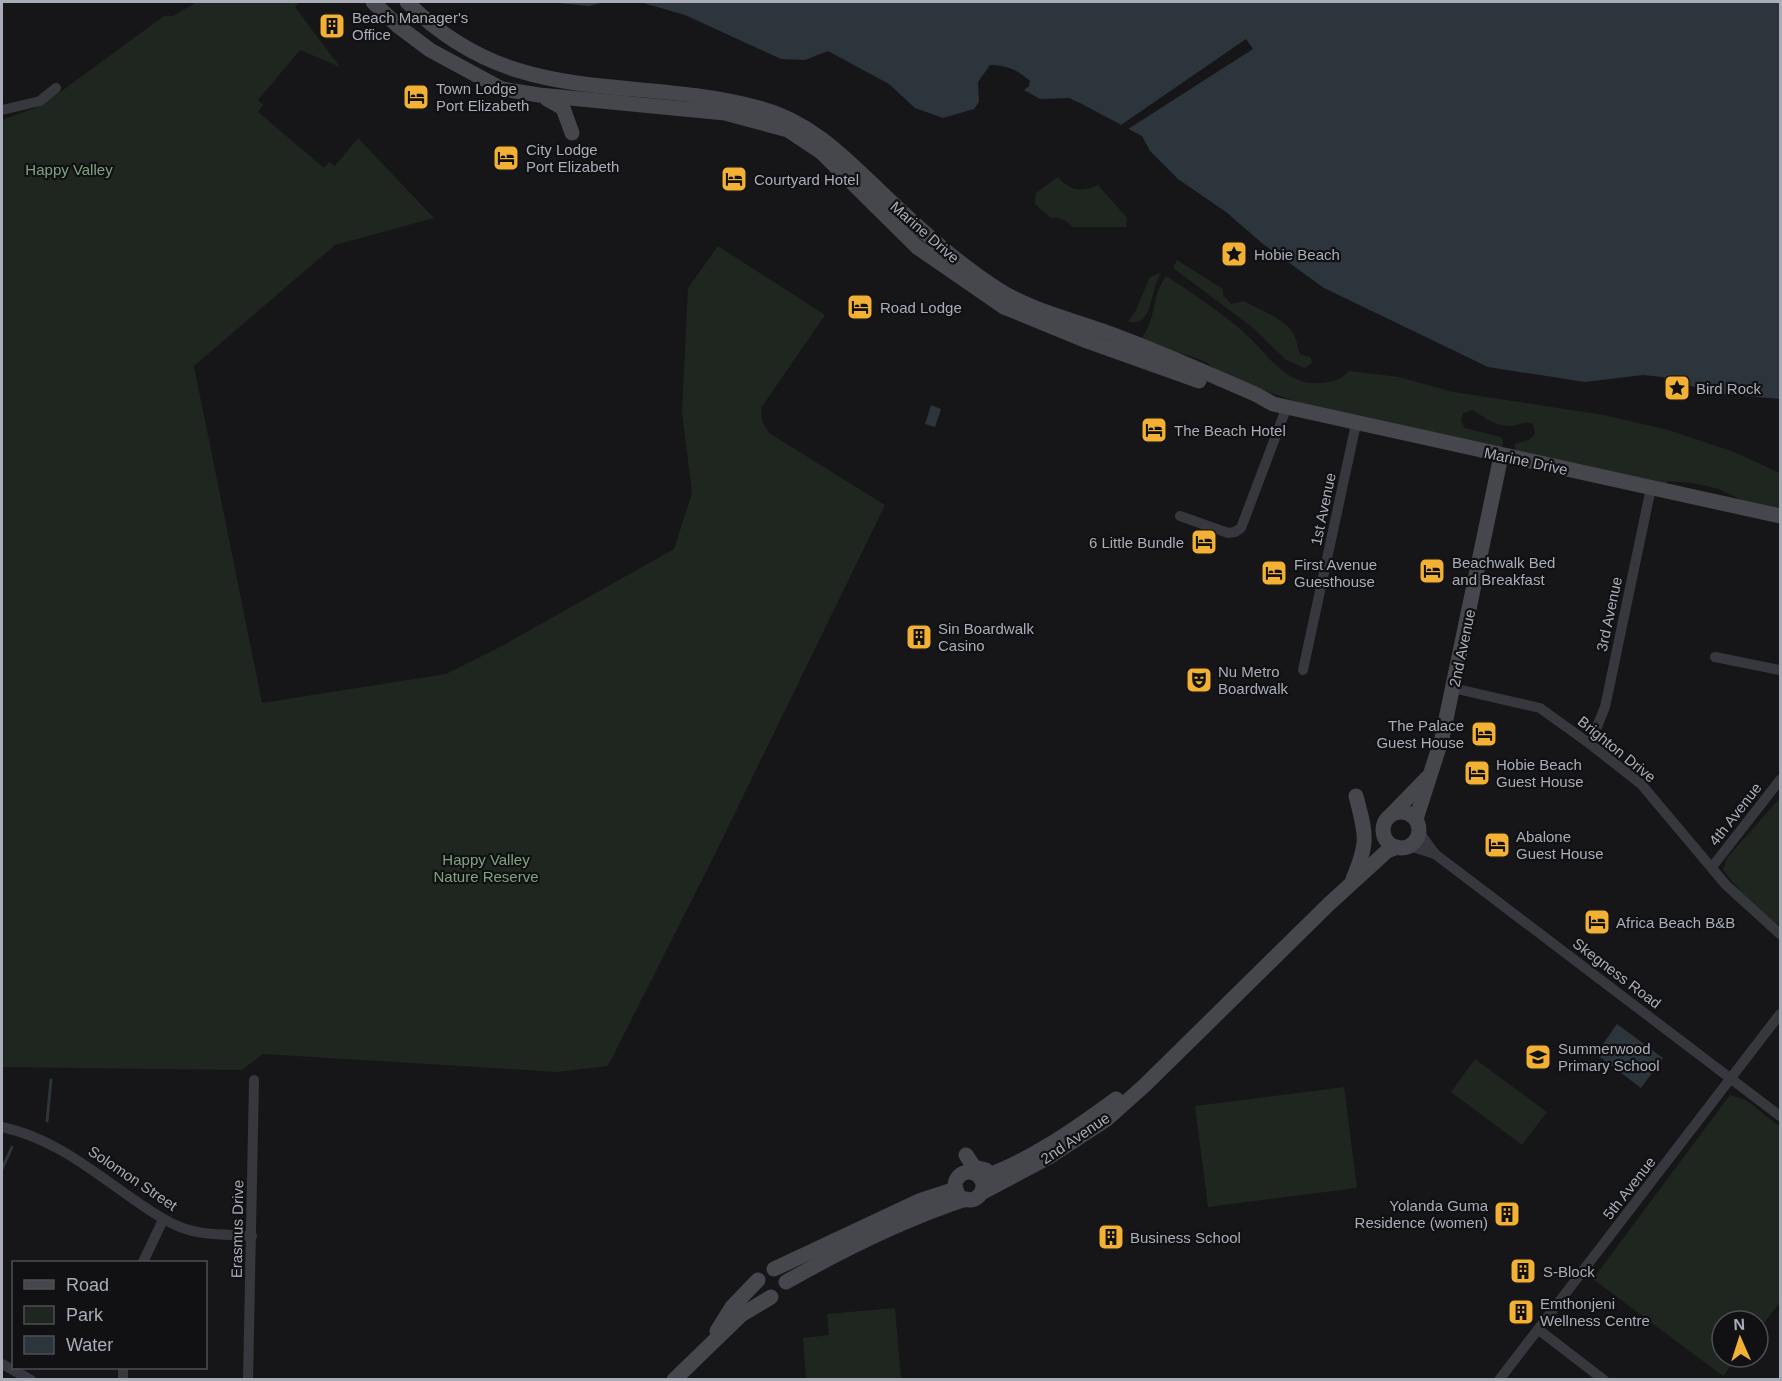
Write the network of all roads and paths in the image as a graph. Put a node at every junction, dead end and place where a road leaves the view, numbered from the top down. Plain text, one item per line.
1 (373, 2) edge
2 (407, 2) edge
3 (56, 88) dead end
4 (578, 92) junction
5 (539, 95) junction
6 (2, 110) edge
7 (572, 133) dead end
8 (1279, 406) junction
9 (1356, 424) junction
10 (1501, 456) junction
11 (1651, 488) junction
12 (1180, 516) dead end
13 (1780, 516) edge
14 (1715, 657) dead end
15 (1303, 670) dead end
16 (1780, 670) edge
17 (1453, 688) junction
18 (1590, 744) junction
19 (1433, 768) junction
20 (1780, 780) edge
21 (1356, 796) dead end
22 (1392, 814) junction
23 (1418, 825) junction
24 (1397, 843) junction
25 (1435, 854) junction
26 (1712, 867) junction
27 (1355, 879) junction
28 (1780, 934) edge
29 (1780, 1014) edge
30 (1730, 1078) junction
31 (254, 1080) dead end
32 (1780, 1116) edge
33 (1090, 1124) junction
34 (2, 1127) edge
35 (966, 1155) dead end
36 (1019, 1161) junction
37 (981, 1185) junction
38 (961, 1194) junction
39 (163, 1220) junction
40 (252, 1236) junction
41 (144, 1261) edge
42 (774, 1269) junction
43 (758, 1280) junction
44 (786, 1282) junction
45 (771, 1297) junction
46 (1539, 1330) junction
47 (703, 1351) junction
48 (2, 1364) edge
49 (31, 1380) edge
50 (248, 1380) edge
51 (674, 1380) edge
52 (1499, 1380) edge
53 (1604, 1380) edge

1 - 5 main road
2 - 4 main road
3 - 6 street
4 - 5 main road
4 - 8 main road, Marine Drive
4 - 8 main road, Marine Drive
5 - 7 main road
8 - 9 main road, Marine Drive
8 - 12 street
9 - 10 main road, Marine Drive
9 - 15 street, 1st Avenue
10 - 11 main road, Marine Drive
10 - 17 main road, 2nd Avenue
11 - 13 main road, Marine Drive
11 - 18 street, 3rd Avenue
14 - 16 street
17 - 18 street, Brighton Drive
17 - 19 main road, 2nd Avenue
18 - 26 street, Brighton Drive
19 - 22 main road, 2nd Avenue
19 - 23 main road, 2nd Avenue
20 - 26 street, 4th Avenue
21 - 27 main road
22 - 23 main road
22 - 24 main road
23 - 24 main road
23 - 25 street, Skegness Road
24 - 25 street, Skegness Road
24 - 27 main road, 2nd Avenue
25 - 30 street, Skegness Road
26 - 28 street, Brighton Drive
27 - 33 main road, 2nd Avenue
29 - 30 street, 5th Avenue
30 - 32 street, Skegness Road
30 - 46 street, 5th Avenue
31 - 40 street, Erasmus Drive
33 - 36 main road, 2nd Avenue
33 - 37 main road, 2nd Avenue
34 - 39 street, Solomon Street
35 - 36 main road
36 - 37 main road, 2nd Avenue
37 - 38 main road, 2nd Avenue
37 - 38 main road, 2nd Avenue
38 - 42 main road, 2nd Avenue
38 - 44 main road, 2nd Avenue
39 - 40 street, Solomon Street
39 - 41 street
40 - 50 street, Erasmus Drive
42 - 43 main road, 2nd Avenue
42 - 44 main road
43 - 45 main road
43 - 47 main road, 2nd Avenue
44 - 45 main road, 2nd Avenue
45 - 47 main road, 2nd Avenue
46 - 52 street, 5th Avenue
46 - 53 street
47 - 51 main road, 2nd Avenue
48 - 49 street

